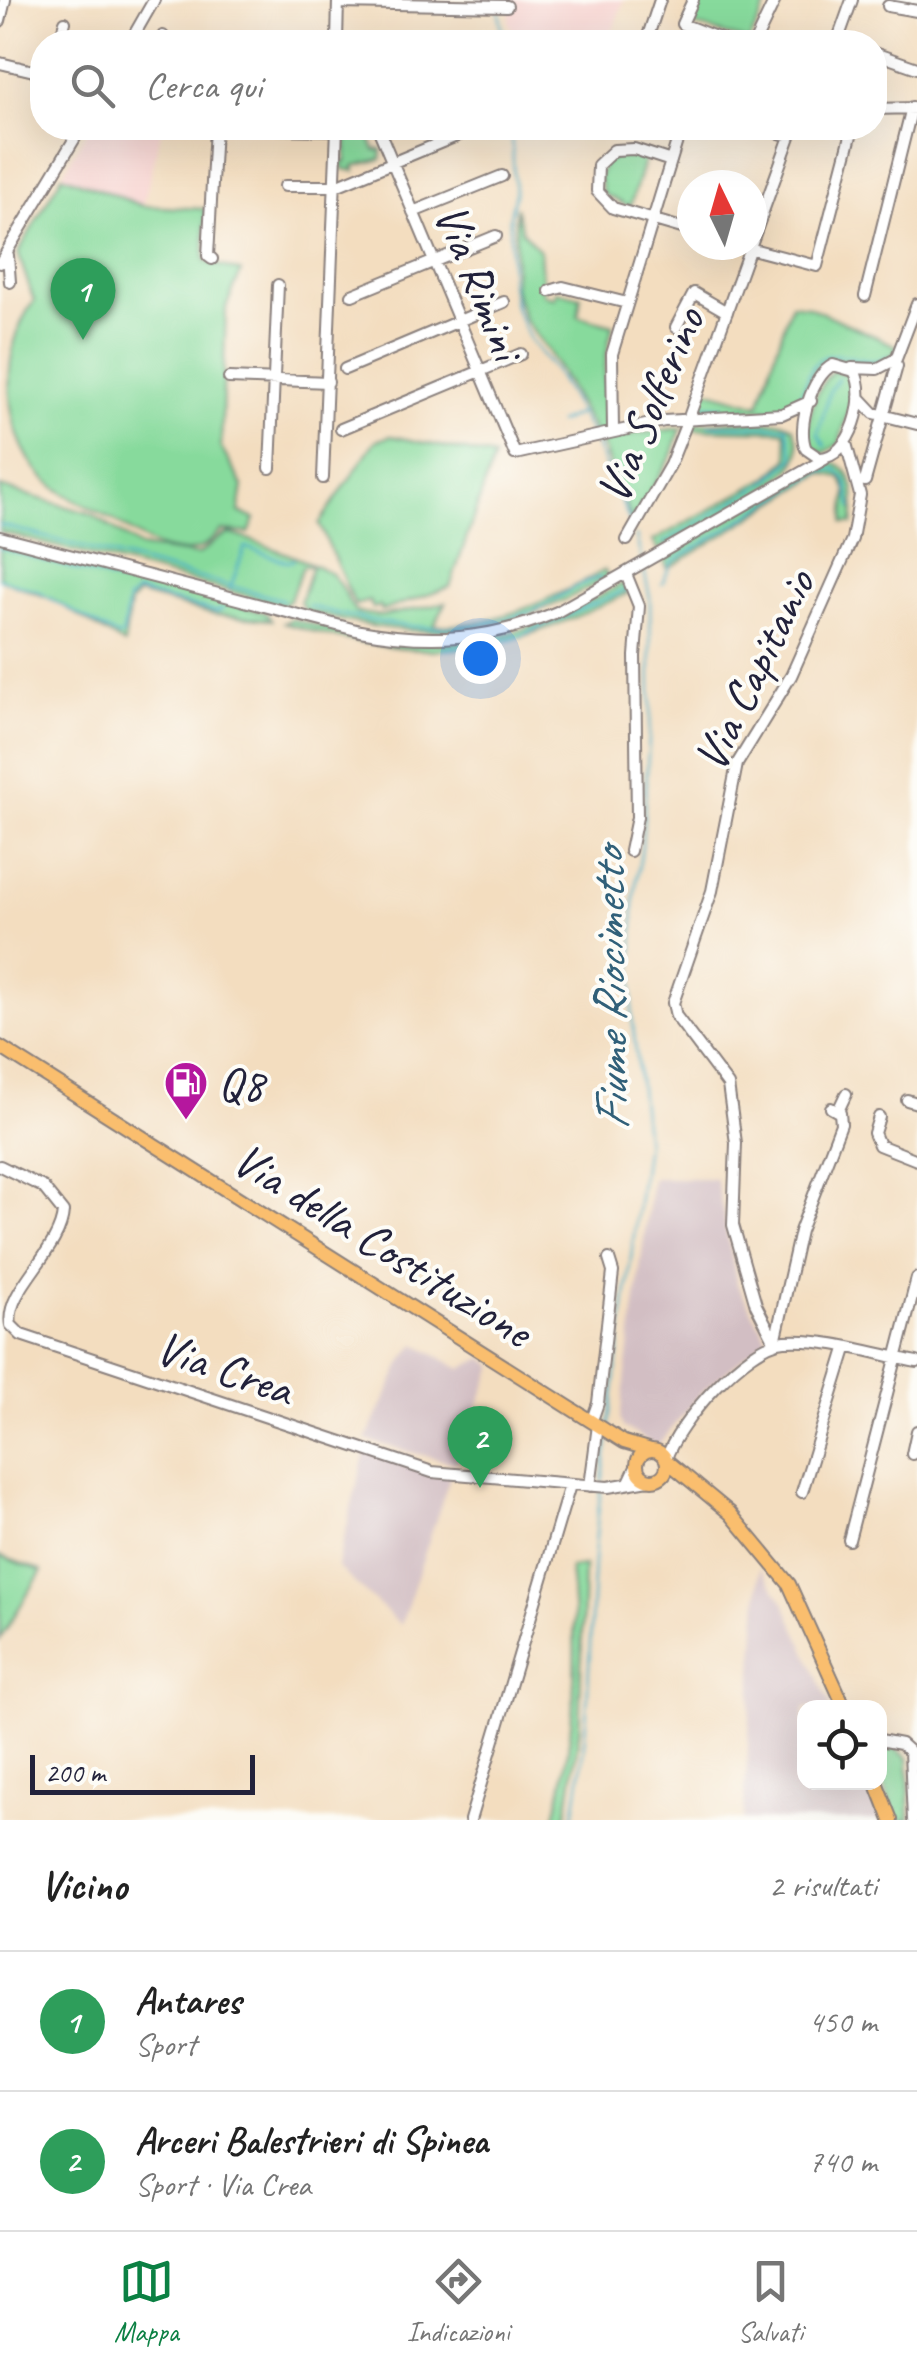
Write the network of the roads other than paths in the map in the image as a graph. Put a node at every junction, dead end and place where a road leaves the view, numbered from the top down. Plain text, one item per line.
1 (154, 0) edge
2 (660, 0) edge
3 (692, 0) edge
4 (775, 0) edge
5 (852, 0) edge
6 (338, 1) edge
7 (501, 6) dead end
8 (888, 6) dead end
9 (917, 12) edge
10 (65, 22) dead end
11 (63, 30) edge
12 (137, 30) edge
13 (338, 30) edge
14 (650, 30) edge
15 (697, 30) edge
16 (761, 30) edge
17 (841, 30) edge
18 (887, 58) edge
19 (0, 63) edge
20 (917, 68) edge
21 (30, 70) edge
22 (914, 107) edge
23 (887, 108) edge
24 (74, 140) edge
25 (215, 140) edge
26 (337, 140) edge
27 (383, 140) edge
28 (446, 140) edge
29 (677, 140) edge
30 (789, 140) edge
31 (851, 140) edge
32 (387, 149) junction
33 (336, 161) junction
34 (671, 161) junction
35 (392, 162) junction
36 (378, 167) junction
37 (356, 176) junction
38 (502, 176) dead end
39 (285, 186) dead end
40 (336, 186) junction
41 (767, 205) edge
42 (413, 212) junction
43 (653, 218) junction
44 (677, 226) edge
45 (496, 236) dead end
46 (767, 253) edge
47 (4, 259) edge
48 (212, 259) dead end
49 (748, 260) edge
50 (434, 261) junction
51 (10, 282) dead end
52 (278, 285) dead end
53 (550, 291) dead end
54 (352, 295) dead end
55 (865, 296) dead end
56 (504, 302) dead end
57 (627, 303) junction
58 (917, 304) edge
59 (728, 312) junction
60 (458, 321) junction
61 (676, 326) dead end
62 (521, 354) dead end
63 (897, 366) dead end
64 (851, 368) junction
65 (344, 369) dead end
66 (479, 372) junction
67 (229, 378) dead end
68 (274, 380) junction
69 (328, 382) junction
70 (858, 396) junction
71 (811, 401) junction
72 (878, 415) junction
73 (770, 416) junction
74 (689, 418) junction
75 (852, 420) junction
76 (917, 424) edge
77 (341, 428) dead end
78 (613, 430) junction
79 (802, 439) junction
80 (846, 443) junction
81 (827, 458) junction
82 (270, 468) dead end
83 (323, 478) dead end
84 (860, 479) junction
85 (784, 482) junction
86 (0, 538) edge
87 (627, 540) dead end
88 (631, 572) junction
89 (630, 851) dead end
90 (0, 1047) edge
91 (846, 1094) dead end
92 (879, 1117) dead end
93 (917, 1160) edge
94 (0, 1166) edge
95 (608, 1259) dead end
96 (917, 1278) edge
97 (5, 1323) edge
98 (775, 1342) junction
99 (846, 1349) junction
100 (894, 1358) junction
101 (917, 1362) edge
102 (607, 1430) junction
103 (917, 1431) edge
104 (912, 1454) dead end
105 (660, 1455) junction
106 (637, 1463) junction
107 (653, 1480) junction
108 (628, 1483) junction
109 (689, 1483) junction
110 (570, 1484) junction
111 (591, 1486) junction
112 (802, 1492) dead end
113 (848, 1540) dead end
114 (844, 1700) edge
115 (887, 1746) edge
116 (914, 1785) edge
117 (881, 1790) edge
118 (890, 1817) edge
119 (470, 1820) edge
120 (913, 1820) edge

1 - 12 street
2 - 14 street
3 - 15 street
4 - 16 street
5 - 17 street
6 - 7 street
6 - 13 street
8 - 9 street
10 - 11 street
18 - 20 street
19 - 21 street
22 - 23 street
22 - 55 street
24 - 47 street
25 - 48 street
26 - 33 street
27 - 32 street, Via Rimini
28 - 35 street
29 - 34 street
30 - 41 street, Via Solferino
31 - 46 street
32 - 35 street, Via Rimini
32 - 36 street
33 - 37 street
33 - 40 street
34 - 43 street
34 - 43 street
35 - 36 street
35 - 42 street, Via Rimini
36 - 37 street
37 - 40 street
38 - 42 street
39 - 40 street
40 - 69 street
42 - 50 street, Via Rimini
43 - 44 street
43 - 57 street
45 - 50 street
47 - 51 street
49 - 59 street, Via Solferino
50 - 54 street
50 - 60 street, Via Rimini
52 - 68 street
53 - 57 street
56 - 60 street
57 - 78 street
58 - 64 street
59 - 61 street
59 - 74 street, Via Solferino
60 - 65 street
60 - 66 street, Via Rimini
62 - 66 street
63 - 72 street, Via Capitanio
64 - 70 street
64 - 71 street
66 - 77 street
66 - 78 street, Via Rimini
67 - 68 street
68 - 69 street
68 - 82 street
69 - 83 street
70 - 72 street
70 - 75 street
71 - 73 street
71 - 79 street
72 - 75 street
72 - 76 street
72 - 84 street, Via Capitanio
73 - 74 street
73 - 79 street
74 - 78 street
74 - 87 street, Via Solferino
75 - 80 street
79 - 81 street
79 - 85 street
80 - 81 street
80 - 84 street, Via Capitanio
81 - 84 street
81 - 85 street
84 - 98 street, Via Capitanio
85 - 88 street
86 - 88 street
88 - 89 street, Via Solferino
90 - 102 main road, Via della Costituzione
91 - 98 street
92 - 93 street
94 - 97 street, Via Crea
95 - 102 street
96 - 100 street
97 - 110 street, Via Crea
98 - 99 street
98 - 105 street
99 - 100 street
99 - 112 street
100 - 101 street
100 - 113 street
102 - 105 main road, Via della Costituzione
102 - 106 main road, Via della Costituzione
102 - 111 street
103 - 104 street
105 - 106 main road
105 - 107 main road
105 - 109 main road, Via della Costituzione
106 - 107 main road, Via della Costituzione
106 - 108 street
107 - 108 street, Via Crea
107 - 109 main road
108 - 111 street, Via Crea
109 - 114 main road, Via della Costituzione
110 - 111 street, Via Crea
110 - 119 street
115 - 116 street
116 - 120 street
117 - 118 main road

